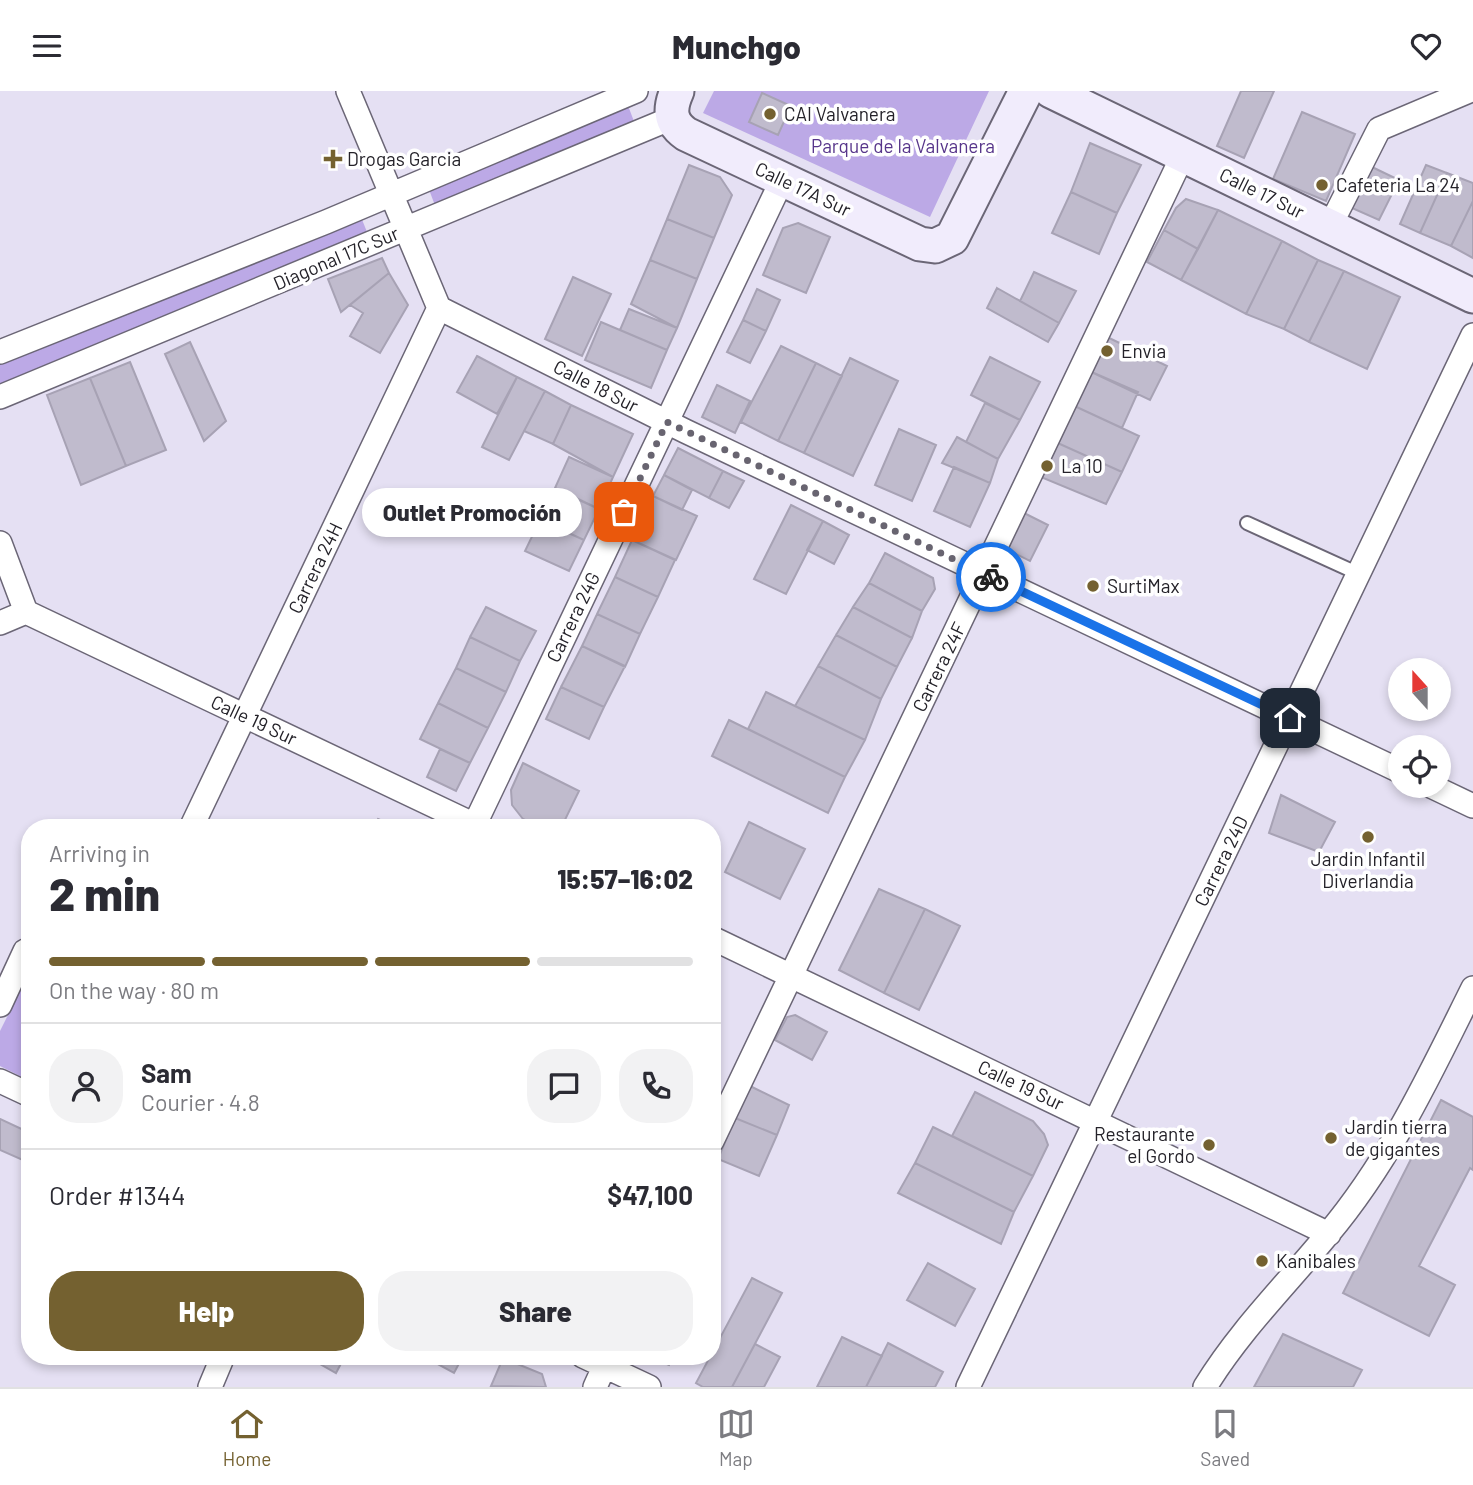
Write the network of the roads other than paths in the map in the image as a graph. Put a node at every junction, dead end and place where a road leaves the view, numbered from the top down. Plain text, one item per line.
1 (348, 91) edge
2 (636, 91) edge
3 (1026, 91) edge
4 (1051, 91) edge
5 (1469, 91) edge
6 (674, 105) edge
7 (1183, 155) junction
8 (782, 180) junction
9 (392, 194) junction
10 (1330, 226) junction
11 (406, 229) junction
12 (1473, 296) edge
13 (439, 308) junction
14 (1473, 335) edge
15 (0, 352) edge
16 (0, 397) edge
17 (667, 422) junction
18 (1247, 523) dead end
19 (0, 543) edge
20 (984, 573) junction
21 (1359, 574) junction
22 (26, 612) junction
23 (0, 623) edge
24 (244, 716) junction
25 (1290, 718) junction
26 (1388, 765) edge
27 (1451, 795) edge
28 (1473, 806) edge
29 (195, 819) edge
30 (459, 819) edge
31 (480, 819) edge
32 (721, 942) edge
33 (21, 964) edge
34 (791, 976) junction
35 (1473, 988) edge
36 (0, 1005) edge
37 (0, 1081) edge
38 (21, 1091) edge
39 (1096, 1121) junction
40 (721, 1122) edge
41 (1329, 1234) junction
42 (219, 1365) edge
43 (603, 1370) edge
44 (210, 1387) edge
45 (649, 1387) edge
46 (968, 1387) edge
47 (1205, 1387) edge

1 - 9 street
2 - 9 street, Diagonal 17C Sur
3 - 8 street, Calle 17A Sur
4 - 7 street, Calle 17 Sur
5 - 10 street
6 - 8 street, Calle 17A Sur
6 - 11 street, Diagonal 17C Sur
7 - 10 street, Calle 17 Sur
7 - 20 street, Carrera 24F
8 - 17 street, Carrera 24G
9 - 11 street
9 - 15 street, Diagonal 17C Sur
10 - 12 street, Calle 17 Sur
11 - 13 street
11 - 16 street, Diagonal 17C Sur
13 - 17 street, Calle 18 Sur
13 - 24 street, Carrera 24H
14 - 21 street, Carrera 24D
17 - 20 street, Calle 18 Sur
17 - 31 street, Carrera 24G
18 - 21 lane
19 - 22 street
20 - 25 street, Calle 18 Sur
20 - 34 street, Carrera 24F
21 - 25 street, Carrera 24D
22 - 23 street
22 - 24 street, Calle 19 Sur
24 - 29 street, Carrera 24H
24 - 30 street, Calle 19 Sur
25 - 26 street, Calle 18 Sur
25 - 39 street, Carrera 24D
27 - 28 street
32 - 34 street, Calle 19 Sur
33 - 36 street
34 - 39 street, Calle 19 Sur
34 - 40 street, Carrera 24F
35 - 41 street
37 - 38 street
39 - 41 street, Calle 19 Sur
39 - 46 street, Carrera 24D
41 - 47 street
42 - 44 street
43 - 45 street

